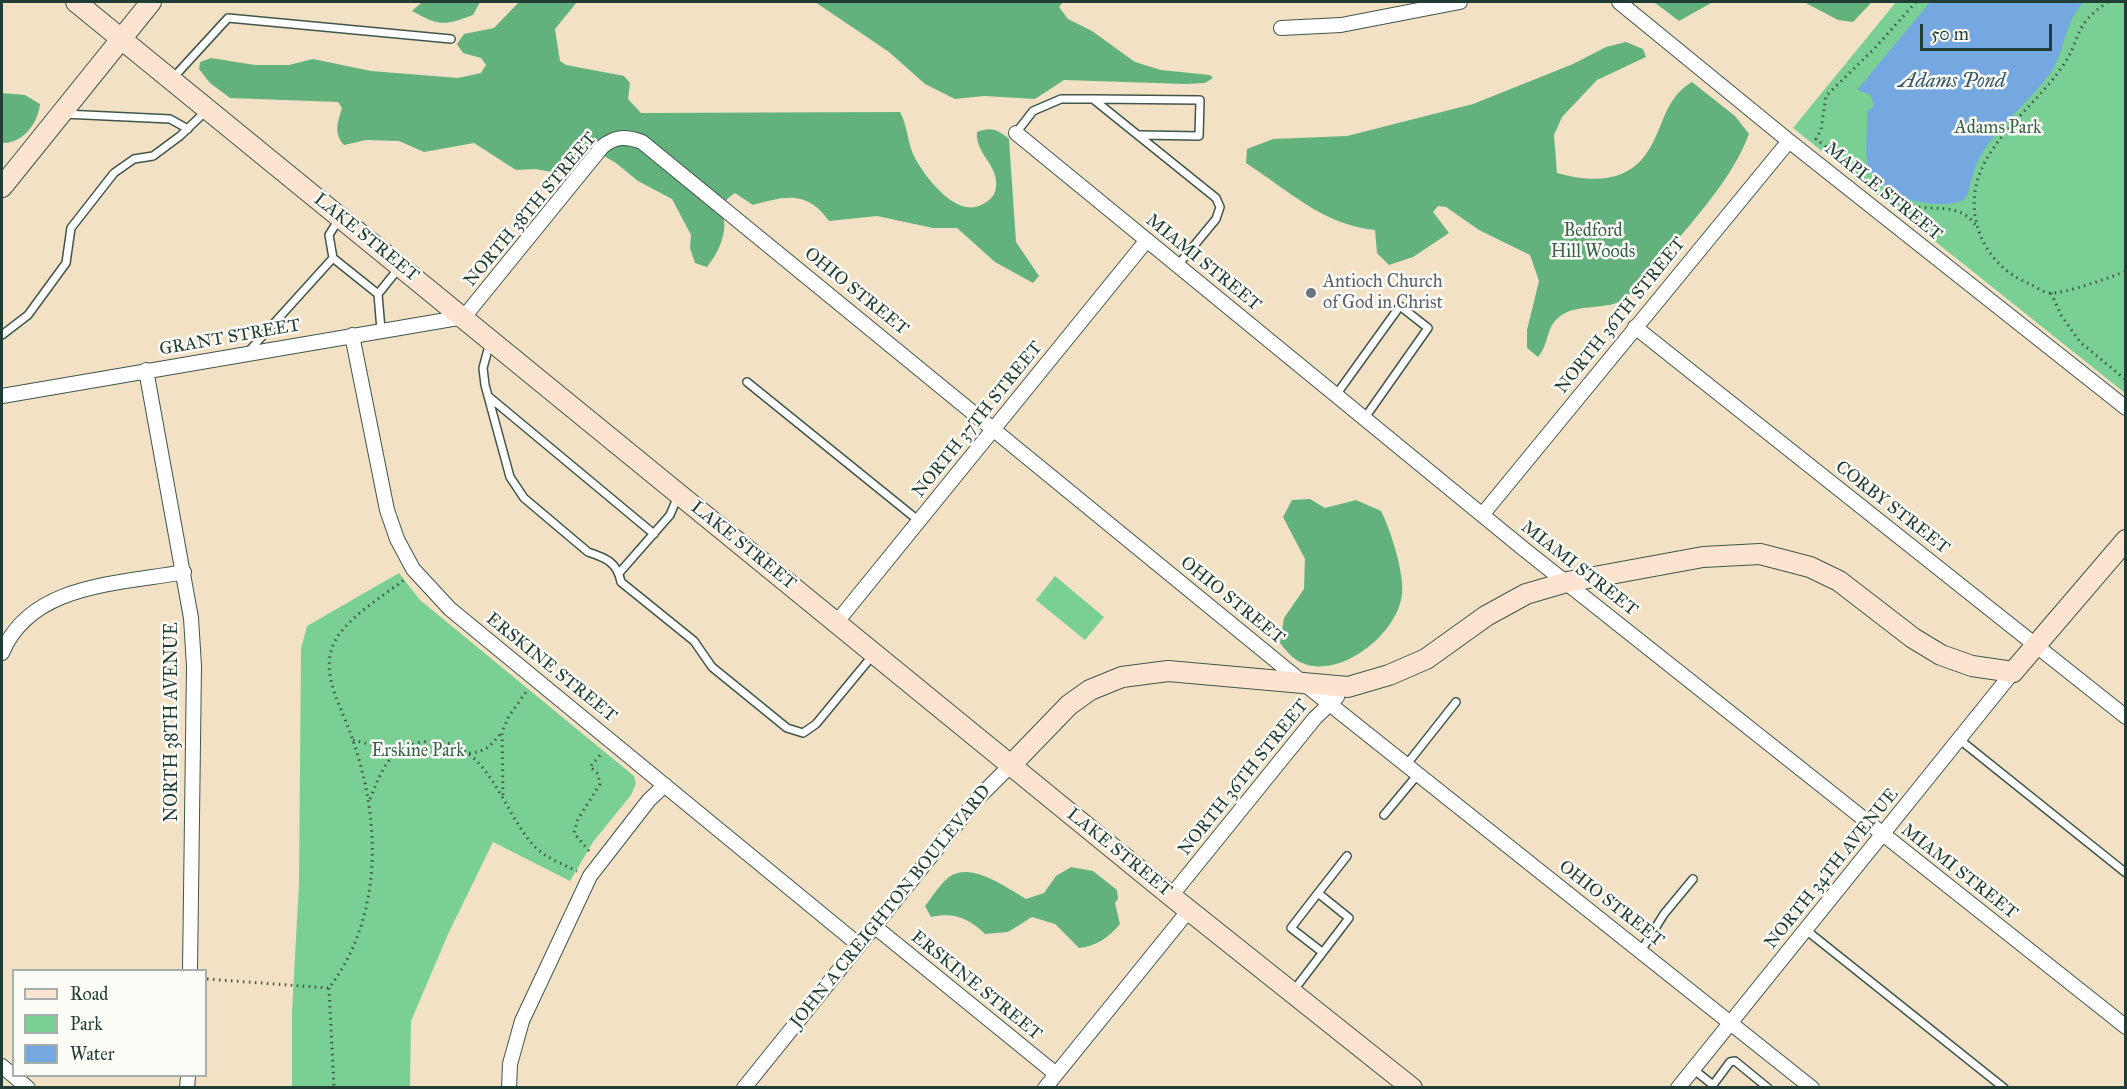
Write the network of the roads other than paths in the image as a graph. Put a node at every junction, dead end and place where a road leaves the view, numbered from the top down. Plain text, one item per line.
1 (75, 2) edge
2 (152, 2) edge
3 (1460, 2) edge
4 (1619, 2) edge
5 (1281, 28) dead end
6 (121, 39) junction
7 (451, 39) dead end
8 (172, 79) junction
9 (1093, 99) junction
10 (208, 109) junction
11 (61, 113) junction
12 (188, 129) junction
13 (1016, 133) joint
14 (1140, 135) junction
15 (632, 138) joint
16 (1789, 141) junction
17 (2, 187) edge
18 (339, 218) junction
19 (1147, 240) junction
20 (333, 258) junction
21 (401, 266) junction
22 (1178, 266) junction
23 (378, 294) junction
24 (464, 318) junction
25 (1635, 327) junction
26 (381, 330) junction
27 (2, 335) edge
28 (352, 335) junction
29 (490, 339) junction
30 (247, 353) junction
31 (146, 370) junction
32 (747, 382) dead end
33 (1336, 395) junction
34 (2, 396) edge
35 (488, 396) junction
36 (2126, 408) edge
37 (1364, 418) junction
38 (993, 429) junction
39 (678, 493) junction
40 (1482, 515) junction
41 (919, 521) junction
42 (654, 534) junction
43 (2120, 551) edge
44 (184, 572) junction
45 (620, 572) junction
46 (1567, 582) junction
47 (836, 622) junction
48 (2036, 645) junction
49 (2, 653) edge
50 (874, 654) junction
51 (2013, 672) junction
52 (1302, 682) junction
53 (1348, 687) junction
54 (1456, 702) dead end
55 (1331, 703) junction
56 (2126, 717) edge
57 (1960, 740) junction
58 (1407, 764) junction
59 (1011, 765) junction
60 (1419, 774) junction
61 (665, 785) junction
62 (1384, 815) dead end
63 (1884, 835) junction
64 (1347, 856) dead end
65 (2126, 873) edge
66 (1693, 879) dead end
67 (1318, 893) junction
68 (1171, 896) junction
69 (1189, 910) junction
70 (874, 926) junction
71 (1806, 930) junction
72 (859, 945) junction
73 (1641, 951) junction
74 (1322, 952) junction
75 (190, 969) edge
76 (1292, 992) junction
77 (1731, 1022) junction
78 (2126, 1027) edge
79 (1693, 1069) junction
80 (1056, 1074) junction
81 (15, 1077) edge
82 (1805, 1085) edge
83 (1713, 1086) edge
84 (28, 1088) edge
85 (509, 1088) edge
86 (744, 1088) edge
87 (1045, 1088) edge
88 (1412, 1088) edge
89 (1678, 1088) edge
90 (1768, 1088) edge
91 (2004, 1088) edge

1 - 6 main road, LAKE STREET
2 - 6 main road
3 - 5 street
4 - 16 street, MAPLE STREET
6 - 8 main road, LAKE STREET
6 - 11 main road
7 - 8 lane
8 - 10 main road, LAKE STREET
9 - 13 lane
9 - 14 lane
9 - 14 lane
10 - 12 lane
10 - 18 main road, LAKE STREET
11 - 12 lane
11 - 17 main road
12 - 27 lane
13 - 19 street, MIAMI STREET
14 - 22 lane
15 - 24 street, NORTH 38TH STREET
15 - 38 street, OHIO STREET
16 - 25 street, NORTH 36TH STREET
16 - 36 street, MAPLE STREET
18 - 20 lane
18 - 21 main road, LAKE STREET
19 - 22 street, MIAMI STREET
19 - 38 street, NORTH 37TH STREET
20 - 23 lane
20 - 30 lane
21 - 23 lane
21 - 24 main road, LAKE STREET
22 - 33 street, MIAMI STREET
23 - 26 lane
24 - 26 street, GRANT STREET
24 - 29 main road, LAKE STREET
25 - 40 street, NORTH 36TH STREET
25 - 48 street, CORBY STREET
26 - 28 street, GRANT STREET
28 - 30 street, GRANT STREET
28 - 61 street, ERSKINE STREET
29 - 35 lane
29 - 39 main road, LAKE STREET
30 - 31 street, GRANT STREET
31 - 34 street, GRANT STREET
31 - 44 street, NORTH 38TH AVENUE
32 - 41 lane
33 - 37 street, MIAMI STREET
33 - 37 lane
35 - 42 lane
35 - 45 lane
37 - 40 street, MIAMI STREET
38 - 41 street, NORTH 37TH STREET
38 - 52 street, OHIO STREET
39 - 42 lane
39 - 47 main road, LAKE STREET
40 - 46 street, MIAMI STREET
41 - 47 street, NORTH 37TH STREET
42 - 45 lane
43 - 48 main road
44 - 49 street
44 - 75 street, NORTH 38TH AVENUE
45 - 50 lane
46 - 51 main road, JOHN A CREIGHTON BOULEVARD
46 - 53 main road, JOHN A CREIGHTON BOULEVARD
46 - 63 street, MIAMI STREET
47 - 50 main road, LAKE STREET
48 - 51 main road
48 - 56 street, CORBY STREET
50 - 59 main road, LAKE STREET
51 - 57 street, NORTH 34TH AVENUE
52 - 53 main road, JOHN A CREIGHTON BOULEVARD
52 - 55 street, OHIO STREET
52 - 59 main road, JOHN A CREIGHTON BOULEVARD
53 - 55 street, NORTH 36TH STREET
54 - 58 lane
55 - 58 street, OHIO STREET
55 - 68 street, NORTH 36TH STREET
57 - 63 street, NORTH 34TH AVENUE
57 - 65 lane
58 - 60 street, OHIO STREET
59 - 68 main road, LAKE STREET
59 - 70 street, JOHN A CREIGHTON BOULEVARD
60 - 62 lane
60 - 73 street, OHIO STREET
61 - 72 street, ERSKINE STREET
61 - 85 street
63 - 71 street, NORTH 34TH AVENUE
63 - 78 street, MIAMI STREET
64 - 67 lane
66 - 73 lane
67 - 74 lane
67 - 74 lane
68 - 69 main road, LAKE STREET
69 - 76 main road, LAKE STREET
69 - 80 street
70 - 72 street, JOHN A CREIGHTON BOULEVARD
70 - 80 street, ERSKINE STREET
71 - 77 street, NORTH 34TH AVENUE
71 - 91 lane
72 - 86 street, JOHN A CREIGHTON BOULEVARD
73 - 77 street, OHIO STREET
74 - 76 lane
76 - 88 main road, LAKE STREET
77 - 79 street, NORTH 34TH AVENUE
77 - 82 street, OHIO STREET
79 - 83 lane
79 - 89 street, NORTH 34TH AVENUE
80 - 87 street
81 - 84 street
83 - 90 lane

